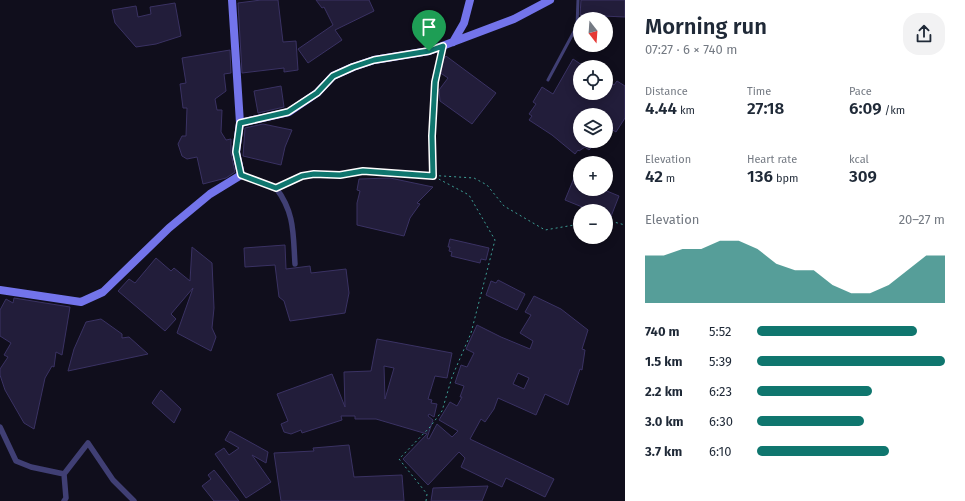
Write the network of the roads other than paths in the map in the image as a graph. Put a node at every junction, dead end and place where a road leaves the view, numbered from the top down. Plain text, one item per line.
1 (232, 0) edge
2 (470, 0) edge
3 (550, 0) edge
4 (578, 0) edge
5 (453, 42) junction
6 (548, 80) dead end
7 (240, 123) junction
8 (276, 188) road end
9 (295, 264) dead end
10 (0, 290) edge
11 (0, 427) edge
12 (64, 474) junction
13 (64, 501) edge
14 (134, 501) edge

1 - 7 street
2 - 5 street
3 - 5 street
4 - 6 lane
5 - 7 street
7 - 10 street
8 - 9 street
11 - 12 street
12 - 13 street
12 - 14 street

